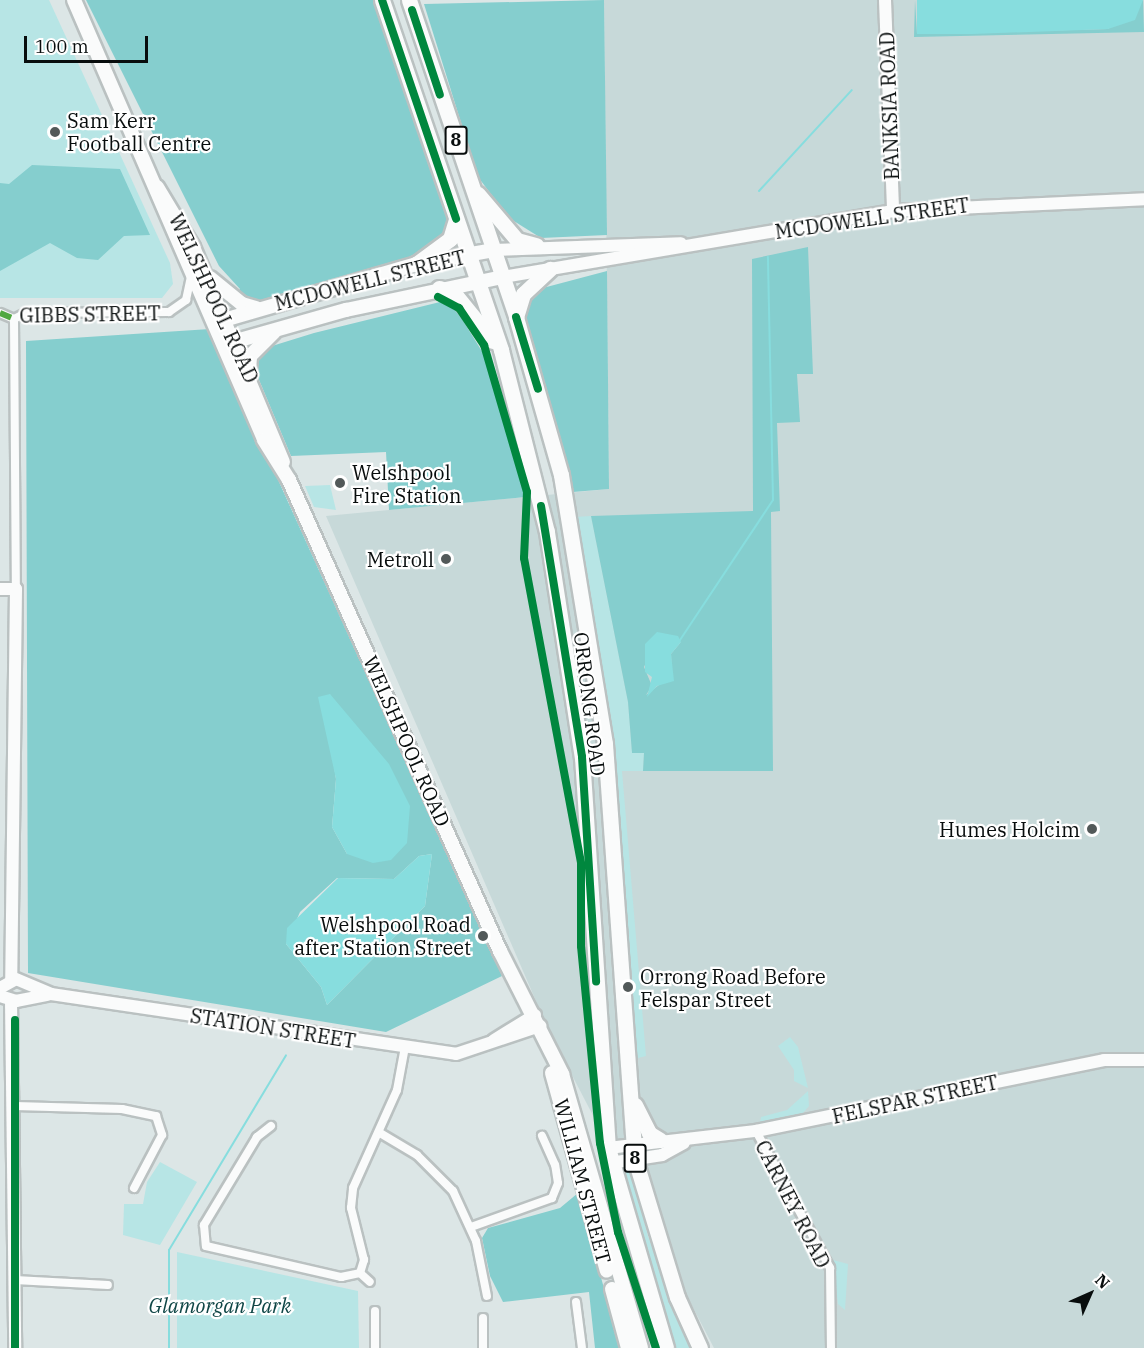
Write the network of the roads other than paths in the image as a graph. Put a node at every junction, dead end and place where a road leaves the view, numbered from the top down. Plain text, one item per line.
1 (74, 0) edge
2 (382, 0) edge
3 (409, 0) edge
4 (885, 0) edge
5 (471, 185) junction
6 (157, 187) junction
7 (1144, 199) edge
8 (892, 211) junction
9 (456, 219) junction
10 (709, 242) junction
11 (536, 245) junction
12 (494, 250) junction
13 (468, 254) junction
14 (416, 264) junction
15 (550, 269) junction
16 (191, 275) junction
17 (206, 276) junction
18 (503, 277) junction
19 (478, 280) junction
20 (439, 288) junction
21 (258, 308) junction
22 (0, 313) edge
23 (516, 316) junction
24 (14, 319) junction
25 (219, 322) junction
26 (280, 327) junction
27 (235, 340) junction
28 (222, 345) junction
29 (501, 350) junction
30 (249, 371) junction
31 (289, 480) junction
32 (0, 589) edge
33 (16, 589) junction
34 (13, 991) edge
35 (533, 1022) junction
36 (405, 1047) junction
37 (1144, 1060) edge
38 (628, 1082) junction
39 (15, 1106) junction
40 (271, 1126) dead end
41 (756, 1131) junction
42 (380, 1133) junction
43 (542, 1136) dead end
44 (660, 1140) junction
45 (685, 1142) junction
46 (634, 1152) junction
47 (609, 1156) junction
48 (134, 1188) dead end
49 (471, 1227) junction
50 (360, 1273) junction
51 (15, 1280) junction
52 (370, 1282) dead end
53 (108, 1285) dead end
54 (487, 1296) dead end
55 (576, 1302) dead end
56 (375, 1311) dead end
57 (483, 1318) dead end
58 (15, 1348) edge
59 (375, 1348) edge
60 (483, 1348) edge
61 (582, 1348) edge
62 (628, 1348) edge
63 (640, 1348) edge
64 (666, 1348) edge
65 (700, 1348) edge
66 (831, 1348) edge

1 - 6 main road, WELSHPOOL ROAD
2 - 9 highway, ORRONG ROAD / 8
3 - 5 highway, ORRONG ROAD / 8
4 - 8 street, BANKSIA ROAD
5 - 11 highway
5 - 12 highway, ORRONG ROAD / 8
6 - 16 main road, WELSHPOOL ROAD
6 - 17 main road, WELSHPOOL ROAD
7 - 8 street, MCDOWELL STREET
8 - 10 street, MCDOWELL STREET
9 - 13 highway, ORRONG ROAD / 8
9 - 14 highway
10 - 11 street, MCDOWELL STREET
10 - 15 street, MCDOWELL STREET
11 - 12 street, MCDOWELL STREET
12 - 13 main road, MCDOWELL STREET
12 - 18 highway, ORRONG ROAD / 8
13 - 14 main road, MCDOWELL STREET
13 - 19 highway, ORRONG ROAD / 8
14 - 21 main road, MCDOWELL STREET
15 - 18 street, MCDOWELL STREET
15 - 23 highway
16 - 24 street, GIBBS STREET
16 - 25 main road, WELSHPOOL ROAD
17 - 21 main road
17 - 25 main road, WELSHPOOL ROAD
18 - 19 main road, MCDOWELL STREET
18 - 23 highway, ORRONG ROAD / 8
19 - 20 main road, MCDOWELL STREET
19 - 29 highway, ORRONG ROAD / 8
20 - 26 main road, MCDOWELL STREET
20 - 29 highway
21 - 25 main road, MCDOWELL STREET
22 - 24 street, GIBBS STREET
23 - 38 highway, ORRONG ROAD / 8
24 - 33 street
25 - 27 main road, WELSHPOOL ROAD
25 - 28 main road, WELSHPOOL ROAD
26 - 27 main road, MCDOWELL STREET
26 - 30 main road
27 - 28 main road, MCDOWELL STREET
27 - 30 main road, WELSHPOOL ROAD
28 - 31 main road, WELSHPOOL ROAD
29 - 47 highway, ORRONG ROAD / 8
30 - 31 main road, WELSHPOOL ROAD
31 - 35 main road, WELSHPOOL ROAD
32 - 33 street
33 - 34 street
34 - 36 street, STATION STREET
34 - 39 street
35 - 36 street, STATION STREET
35 - 62 main road, WILLIAM STREET
35 - 63 main road, WILLIAM STREET
36 - 42 street
37 - 41 street, FELSPAR STREET
38 - 44 highway
38 - 46 highway, ORRONG ROAD / 8
39 - 48 street
39 - 51 street
40 - 50 street
41 - 45 street, FELSPAR STREET
41 - 66 street, CARNEY ROAD
42 - 49 street
42 - 50 street
43 - 49 street
44 - 45 street, FELSPAR STREET
44 - 46 street, FELSPAR STREET
45 - 46 street, FELSPAR STREET
46 - 47 street, FELSPAR STREET
46 - 65 highway, ORRONG ROAD / 8
47 - 64 highway, ORRONG ROAD / 8
49 - 54 street
50 - 52 street
51 - 53 street
51 - 58 street
55 - 61 street
56 - 59 street
57 - 60 street

